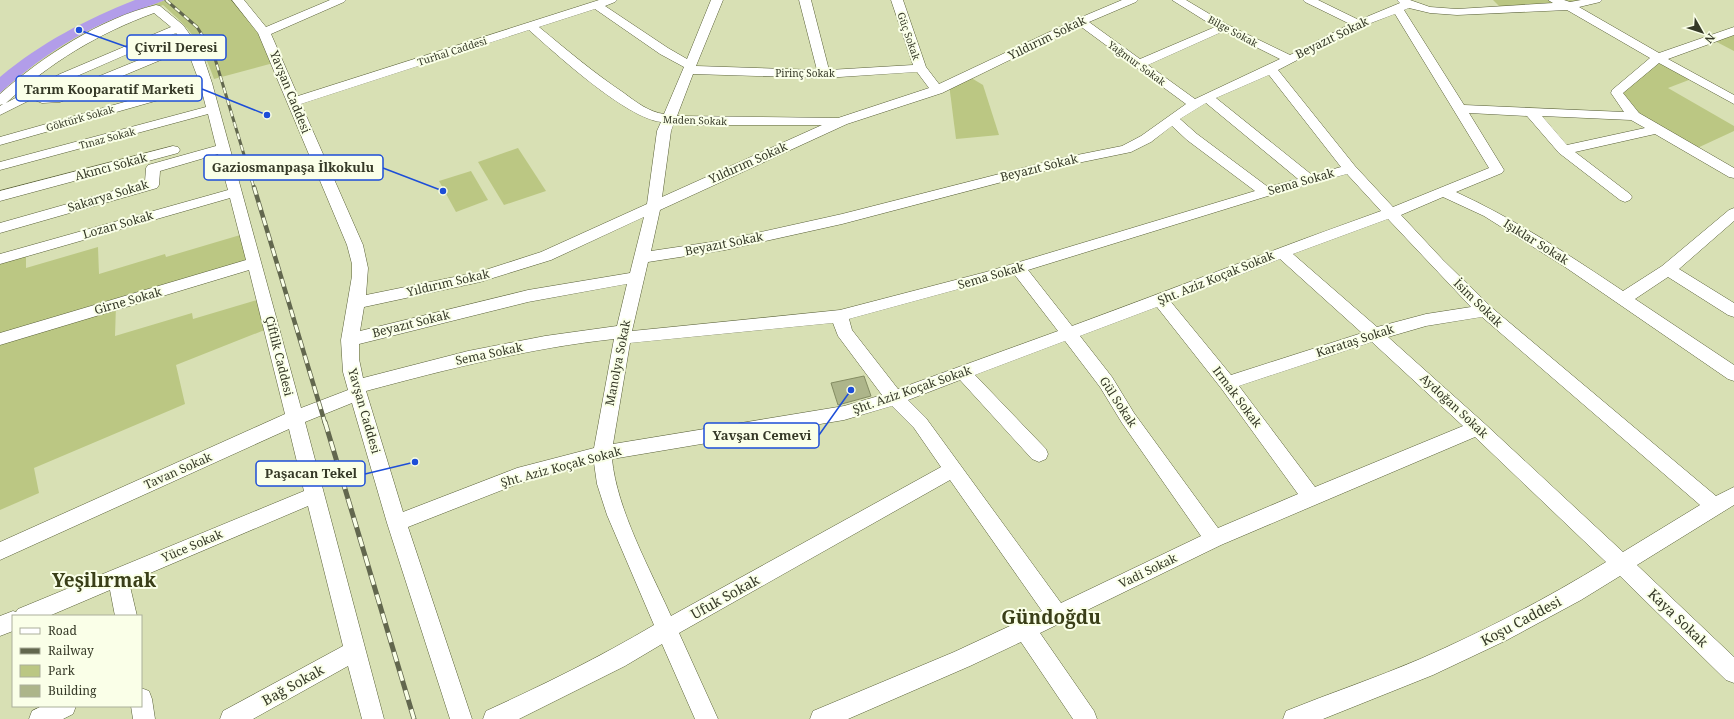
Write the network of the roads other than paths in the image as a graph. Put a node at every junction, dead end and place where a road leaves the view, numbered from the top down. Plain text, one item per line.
1 (238, 0) edge
2 (340, 0) edge
3 (611, 0) edge
4 (717, 0) edge
5 (805, 0) edge
6 (897, 0) edge
7 (1093, 0) edge
8 (1132, 0) edge
9 (1178, 0) edge
10 (1309, 0) edge
11 (1554, 0) edge
12 (1596, 0) edge
13 (598, 2) edge
14 (1403, 4) edge
15 (1569, 6) junction
16 (1104, 12) junction
17 (1081, 20) junction
18 (1359, 24) junction
19 (531, 26) junction
20 (1224, 27) junction
21 (179, 28) junction
22 (1734, 31) edge
23 (264, 32) junction
24 (190, 44) junction
25 (1658, 58) junction
26 (1289, 60) junction
27 (1138, 64) junction
28 (689, 68) junction
29 (920, 68) junction
30 (1271, 68) junction
31 (824, 74) junction
32 (206, 83) junction
33 (937, 90) junction
34 (32, 94) junction
35 (1207, 97) junction
36 (292, 100) junction
37 (1734, 100) edge
38 (0, 101) edge
39 (1194, 104) junction
40 (213, 109) junction
41 (1460, 109) junction
42 (0, 112) edge
43 (1530, 112) junction
44 (1634, 116) junction
45 (668, 120) junction
46 (1173, 120) junction
47 (842, 121) junction
48 (1657, 129) junction
49 (0, 141) edge
50 (222, 142) junction
51 (1564, 150) junction
52 (0, 166) edge
53 (1350, 169) junction
54 (1734, 174) edge
55 (1309, 180) junction
56 (236, 192) junction
57 (1266, 192) junction
58 (1444, 192) junction
59 (0, 196) edge
60 (1626, 197) dead end
61 (654, 206) junction
62 (1391, 213) junction
63 (1734, 213) edge
64 (0, 228) edge
65 (1282, 252) junction
66 (641, 258) junction
67 (0, 259) edge
68 (255, 263) junction
69 (1018, 268) junction
70 (1668, 270) junction
71 (637, 277) junction
72 (1624, 298) junction
73 (1160, 300) junction
74 (357, 303) junction
75 (1486, 311) junction
76 (1734, 311) edge
77 (840, 316) junction
78 (623, 334) junction
79 (1068, 334) junction
80 (1375, 334) junction
81 (0, 339) edge
82 (349, 340) junction
83 (963, 374) junction
84 (1734, 374) edge
85 (1227, 383) junction
86 (356, 391) junction
87 (895, 398) junction
88 (295, 418) junction
89 (1478, 428) junction
90 (602, 453) junction
91 (1039, 454) dead end
92 (954, 469) junction
93 (315, 495) junction
94 (1734, 495) edge
95 (1311, 497) junction
96 (1716, 507) junction
97 (397, 523) junction
98 (1214, 539) junction
99 (0, 551) edge
100 (1622, 564) junction
101 (118, 577) junction
102 (27, 615) edge
103 (126, 615) edge
104 (1058, 616) junction
105 (12, 621) edge
106 (0, 626) edge
107 (666, 629) junction
108 (1025, 630) junction
109 (355, 651) junction
110 (1734, 672) edge
111 (142, 706) edge
112 (63, 707) edge
113 (40, 719) edge
114 (144, 719) edge
115 (230, 719) edge
116 (373, 719) edge
117 (461, 719) edge
118 (494, 719) edge
119 (707, 719) edge
120 (821, 719) edge
121 (1086, 719) edge
122 (1294, 719) edge

1 - 23 street, Yavşan Caddesi
2 - 23 street
3 - 13 street, Turhal Caddesi
4 - 28 street, Manolya Sokak
5 - 31 street
6 - 29 street, Güç Sokak
7 - 16 street
8 - 16 street, Yıldırım Sokak
9 - 20 street, Bilge Sokak
10 - 18 street
11 - 15 street
12 - 15 street
13 - 19 street, Turhal Caddesi
13 - 28 street, Pirinç Sokak
13 - 36 street, Turhal Caddesi
14 - 15 street
14 - 18 street, Beyazıt Sokak
14 - 41 street
15 - 25 street
16 - 17 street, Yıldırım Sokak
17 - 27 street, Yağmur Sokak
17 - 33 street, Yıldırım Sokak
18 - 26 street, Beyazıt Sokak
19 - 36 street, Turhal Caddesi
19 - 45 street, Maden Sokak
20 - 26 street, Bilge Sokak
20 - 27 street
21 - 24 street, Çiftlik Caddesi
21 - 34 street
21 - 38 street, Çiftlik Caddesi
22 - 25 street
23 - 36 street, Yavşan Caddesi
24 - 32 street, Çiftlik Caddesi
24 - 34 street
25 - 37 street
25 - 44 street
26 - 30 street, Beyazıt Sokak
27 - 39 street, Yağmur Sokak
28 - 31 street, Pirinç Sokak
28 - 45 street, Manolya Sokak
29 - 31 street, Pirinç Sokak
29 - 33 street, Güç Sokak
30 - 35 street, Beyazıt Sokak
30 - 53 street, İsim Sokak
32 - 40 street, Çiftlik Caddesi
32 - 49 street, Göktürk Sokak
33 - 47 street, Yıldırım Sokak
34 - 42 street
35 - 39 street, Beyazıt Sokak
35 - 55 street
36 - 74 street, Yavşan Caddesi
39 - 46 street, Beyazıt Sokak
40 - 50 street, Çiftlik Caddesi
40 - 52 street, Tınaz Sokak
41 - 43 street
41 - 58 street, Şht. Aziz Koçak Sokak
43 - 44 street
43 - 51 street
44 - 48 street
45 - 47 street, Maden Sokak
45 - 61 street, Manolya Sokak
46 - 57 street
46 - 66 street, Beyazıt Sokak
47 - 61 street, Yıldırım Sokak
48 - 51 street
48 - 54 street
50 - 56 street, Çiftlik Caddesi
50 - 59 street, Akıncı Sokak
50 - 64 street, Sakarya Sokak
51 - 60 street
53 - 55 street, Sema Sokak
53 - 62 street, İsim Sokak
55 - 57 street, Sema Sokak
56 - 67 street, Lozan Sokak
56 - 68 street, Çiftlik Caddesi
57 - 69 street, Sema Sokak
58 - 62 street, Şht. Aziz Koçak Sokak
58 - 72 street, Işıklar Sokak
61 - 66 street, Manolya Sokak
61 - 74 street, Yıldırım Sokak
62 - 65 street, Şht. Aziz Koçak Sokak
62 - 75 street, İsim Sokak
63 - 70 street
65 - 73 street, Şht. Aziz Koçak Sokak
65 - 80 street, Aydoğan Sokak
66 - 71 street, Manolya Sokak
68 - 81 street, Girne Sokak
68 - 88 street, Çiftlik Caddesi
69 - 77 street, Sema Sokak
69 - 79 street, Gül Sokak
70 - 72 street
70 - 76 street
71 - 78 street, Manolya Sokak
71 - 82 street, Beyazıt Sokak
72 - 84 street, Işıklar Sokak
73 - 79 street, Şht. Aziz Koçak Sokak
73 - 85 street, Irmak Sokak
74 - 82 street, Yavşan Caddesi
75 - 80 street, Karataş Sokak
75 - 96 street, İsim Sokak
77 - 78 street, Sema Sokak
77 - 87 street
78 - 86 street, Sema Sokak
78 - 90 street, Manolya Sokak
79 - 83 street, Şht. Aziz Koçak Sokak
79 - 98 street, Gül Sokak
80 - 85 street, Karataş Sokak
80 - 89 street, Aydoğan Sokak
82 - 86 street, Yavşan Caddesi
83 - 87 street, Şht. Aziz Koçak Sokak
83 - 91 street
85 - 95 street, Irmak Sokak
86 - 88 street, Tavan Sokak
86 - 97 street, Yavşan Caddesi
87 - 90 street, Şht. Aziz Koçak Sokak
87 - 92 street
88 - 93 street, Çiftlik Caddesi
88 - 99 street, Tavan Sokak
89 - 95 street, Vadi Sokak
89 - 100 street, Aydoğan Sokak
90 - 97 street, Şht. Aziz Koçak Sokak
90 - 107 street, Manolya Sokak
92 - 104 street
92 - 107 street, Ufuk Sokak
93 - 101 street, Yüce Sokak
93 - 109 street, Çiftlik Caddesi
94 - 96 street, Koşu Caddesi
95 - 98 street, Vadi Sokak
96 - 100 street, Koşu Caddesi
97 - 117 street, Yavşan Caddesi
98 - 104 street, Vadi Sokak
100 - 110 street, Kaya Sokak
100 - 122 street, Koşu Caddesi
101 - 102 street, Yüce Sokak
101 - 103 street
104 - 108 street, Vadi Sokak
105 - 106 street
107 - 118 street, Ufuk Sokak
107 - 119 street, Manolya Sokak
108 - 120 street, Vadi Sokak
108 - 121 street
109 - 115 street, Bağ Sokak
109 - 116 street, Çiftlik Caddesi
111 - 114 street
112 - 113 street

